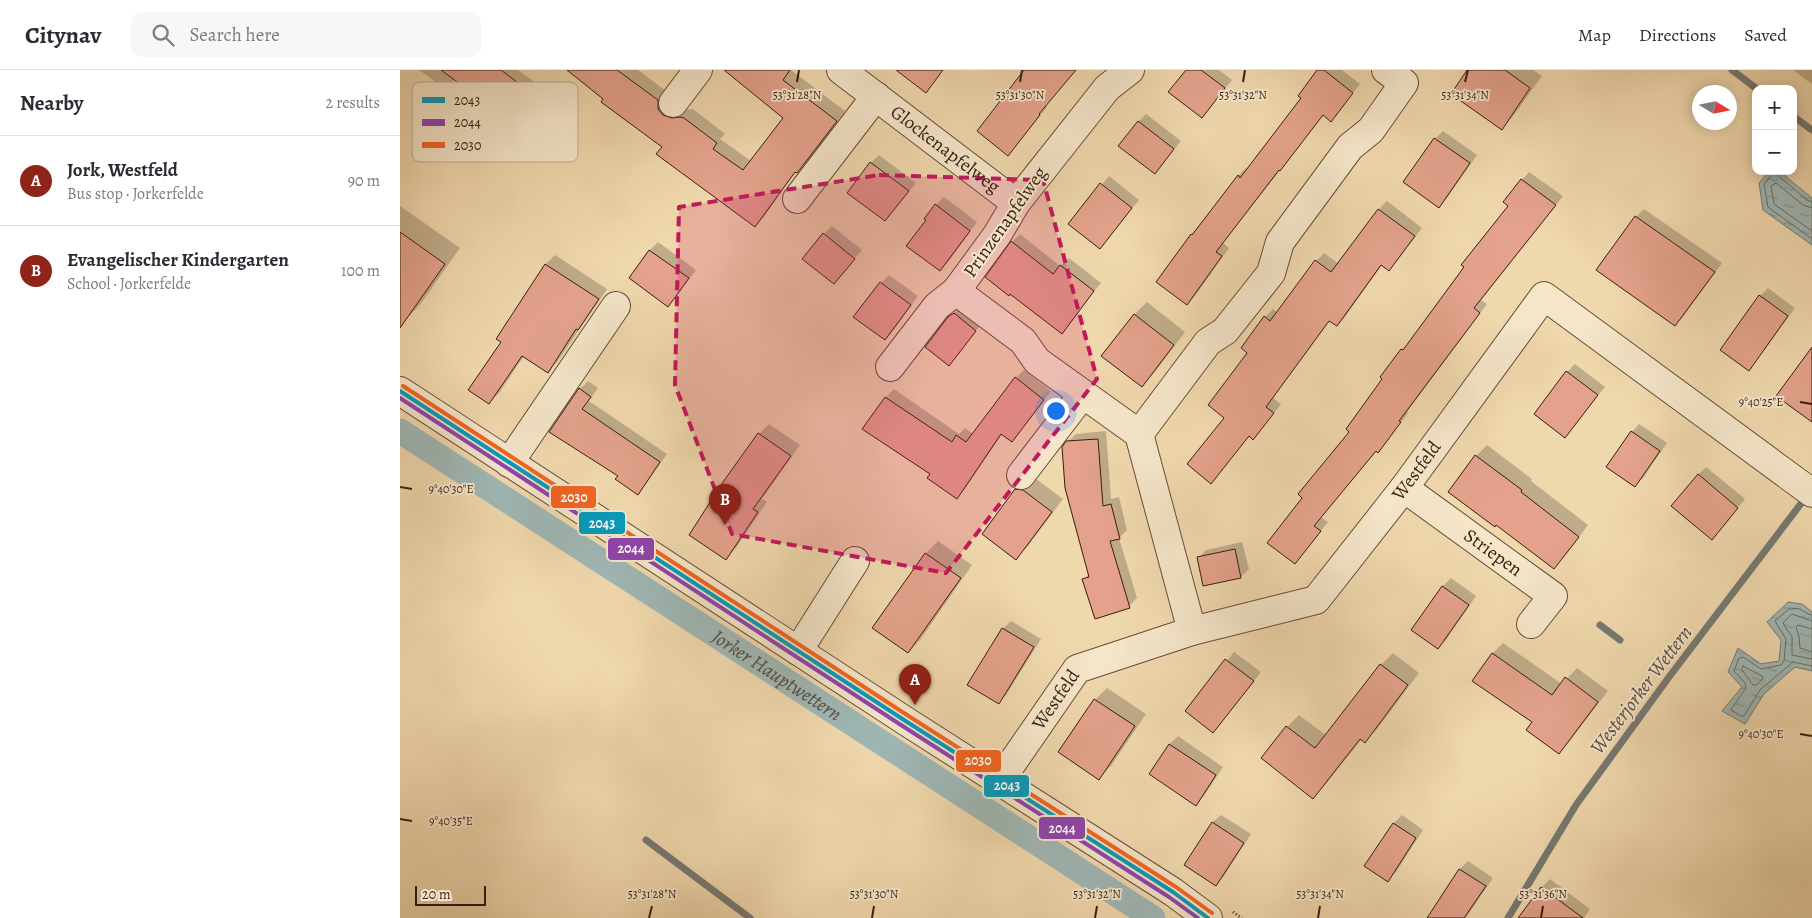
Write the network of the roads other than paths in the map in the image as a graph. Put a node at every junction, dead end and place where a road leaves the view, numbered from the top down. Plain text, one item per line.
1 (698, 70) edge
2 (841, 70) edge
3 (1130, 70) edge
4 (1386, 70) edge
5 (876, 96) junction
6 (673, 103) dead end
7 (797, 199) dead end
8 (1016, 203) junction
9 (956, 291) junction
10 (616, 306) dead end
11 (890, 367) dead end
12 (400, 392) edge
13 (1083, 394) junction
14 (1139, 434) junction
15 (509, 463) junction
16 (1021, 475) dead end
17 (1803, 486) edge
18 (1404, 488) junction
19 (855, 561) dead end
20 (1531, 624) dead end
21 (1192, 631) junction
22 (798, 651) junction
23 (1000, 782) junction
24 (1208, 918) edge

1 - 6 street
2 - 5 street, Glockenapfelweg
3 - 8 street, Prinzenapfelweg
4 - 14 street
5 - 7 street, Glockenapfelweg
5 - 8 street, Glockenapfelweg
8 - 9 street, Prinzenapfelweg
9 - 11 street
9 - 13 street, Prinzenapfelweg
10 - 15 street
12 - 15 street
13 - 14 street, Prinzenapfelweg
13 - 16 street
14 - 21 street
15 - 22 street
17 - 18 street, Westfeld
18 - 20 street, Striepen
18 - 21 street, Westfeld
19 - 22 street
21 - 23 street, Westfeld
22 - 23 street
23 - 24 street

